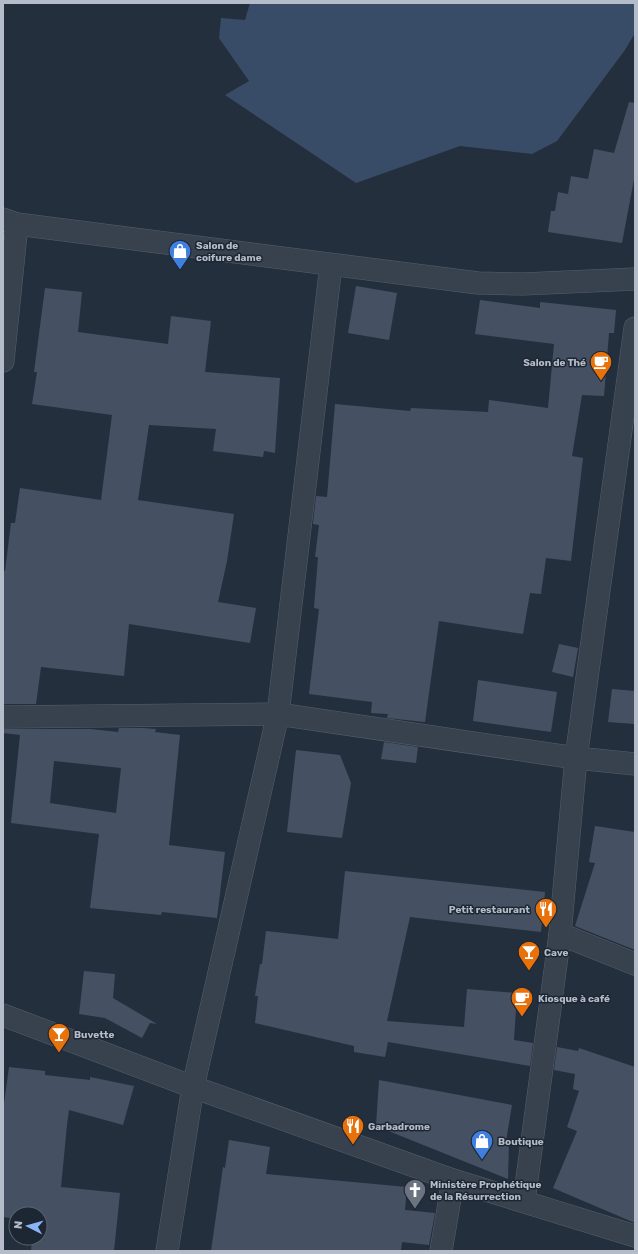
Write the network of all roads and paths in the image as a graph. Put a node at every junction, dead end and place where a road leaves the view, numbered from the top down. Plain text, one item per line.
1 (10, 221) edge
2 (331, 265) junction
3 (635, 279) edge
4 (635, 328) edge
5 (3, 361) edge
6 (278, 714) junction
7 (3, 717) edge
8 (576, 758) junction
9 (635, 764) edge
10 (560, 934) junction
11 (635, 964) edge
12 (3, 1015) edge
13 (193, 1087) junction
14 (453, 1180) junction
15 (524, 1201) junction
16 (635, 1236) edge
17 (167, 1251) edge
18 (441, 1251) edge

1 - 2 street
1 - 5 street
2 - 3 street
2 - 6 street
4 - 8 street
6 - 7 street
6 - 8 street
6 - 13 street
8 - 9 street
8 - 10 street
10 - 11 street
10 - 15 street
12 - 13 street
13 - 14 street
13 - 17 street
14 - 15 street
14 - 18 street
15 - 16 street

